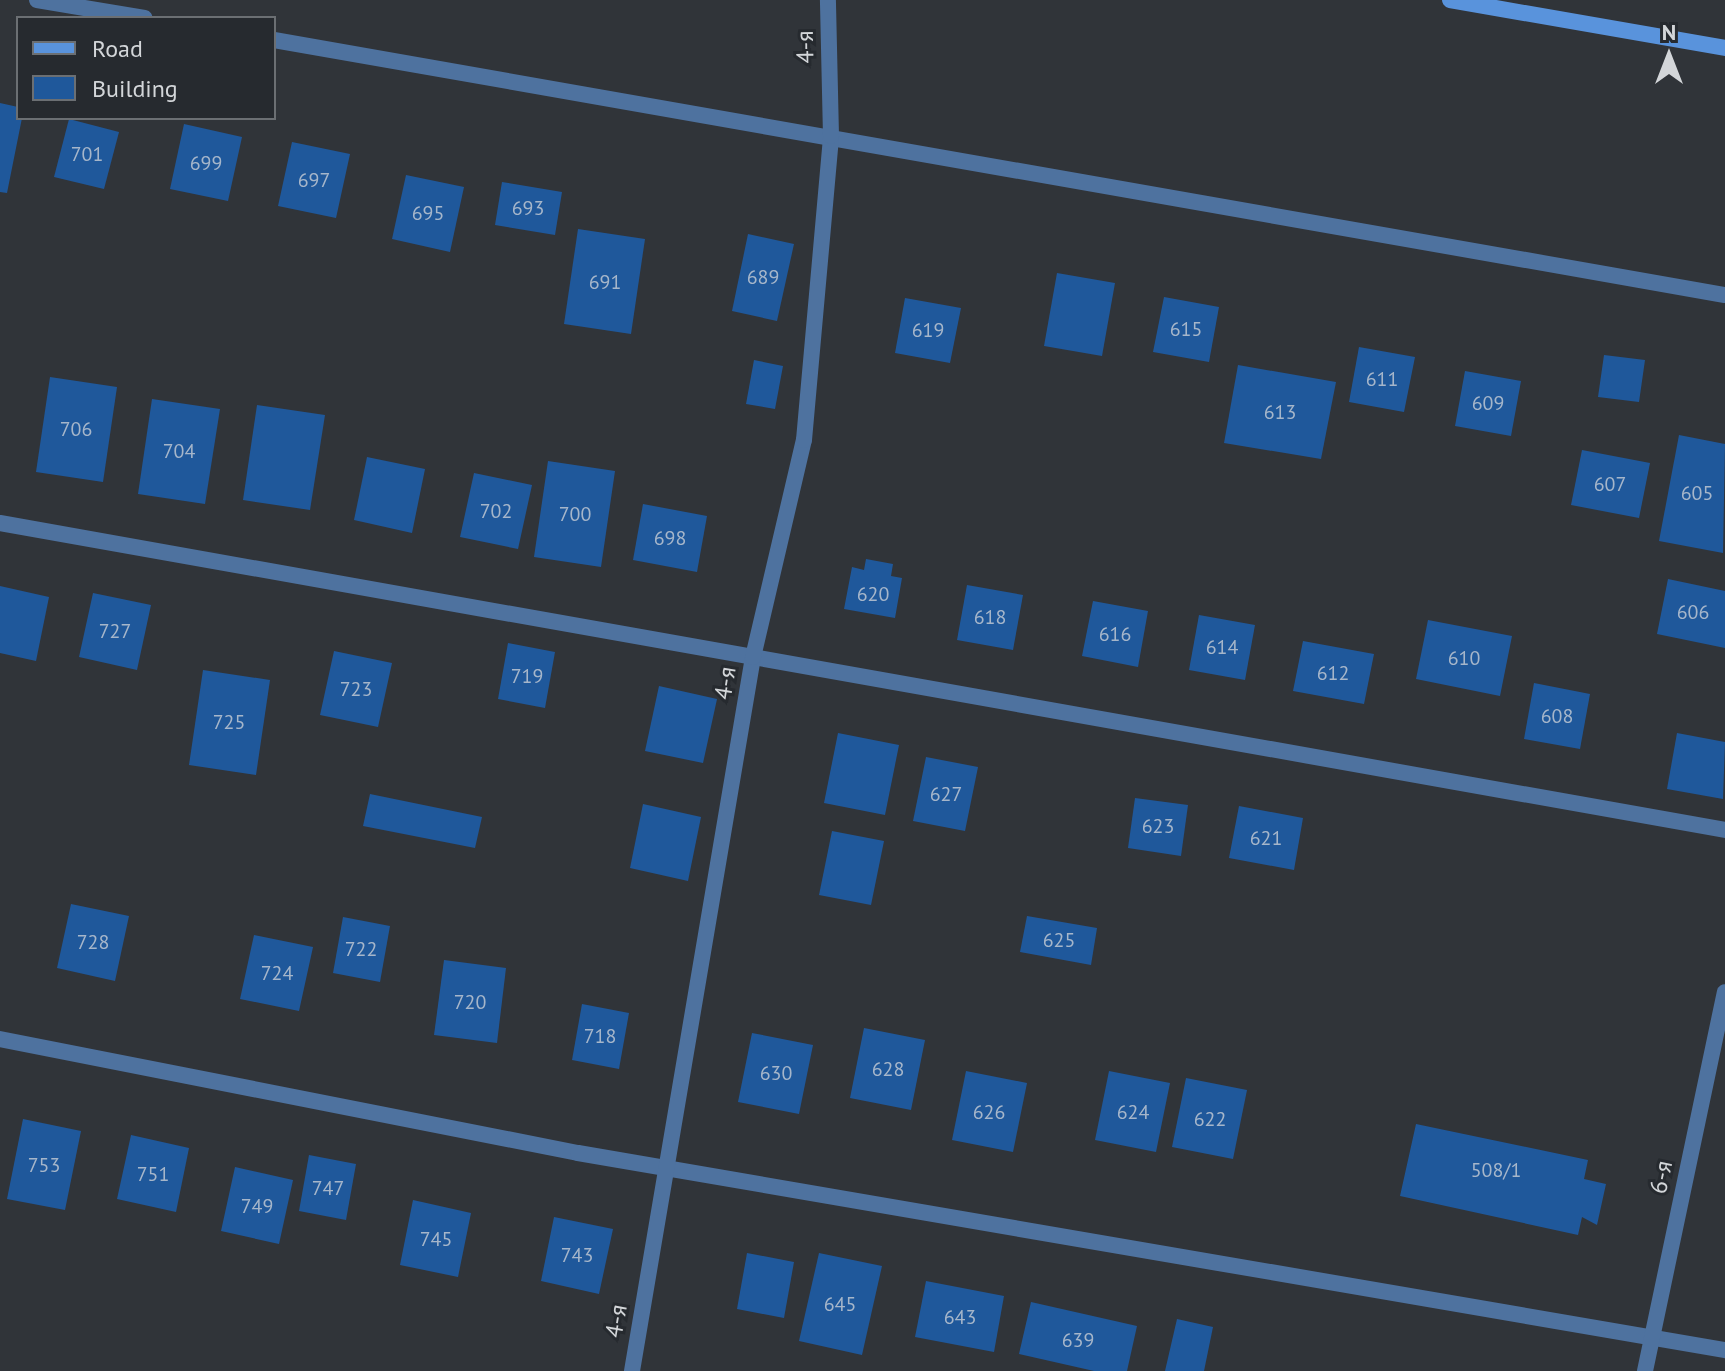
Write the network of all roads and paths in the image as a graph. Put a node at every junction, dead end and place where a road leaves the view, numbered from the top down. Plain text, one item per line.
1 (37, 0) edge
2 (828, 0) edge
3 (1450, 0) edge
4 (132, 16) edge
5 (276, 40) edge
6 (1725, 48) edge
7 (831, 136) junction
8 (1725, 295) edge
9 (0, 523) edge
10 (753, 657) junction
11 (1725, 830) edge
12 (1725, 992) edge
13 (0, 1039) edge
14 (668, 1168) junction
15 (1651, 1337) junction
16 (1725, 1350) edge
17 (632, 1371) edge
18 (1645, 1371) edge

1 - 4 street
2 - 7 street, 4-я
3 - 6 main road
5 - 7 street
7 - 8 street
7 - 10 street, 4-я
9 - 10 street
10 - 11 street
10 - 14 street, 4-я
12 - 15 street, 6-я
13 - 14 street
14 - 15 street
14 - 17 street, 4-я
15 - 16 street
15 - 18 street, 6-я

